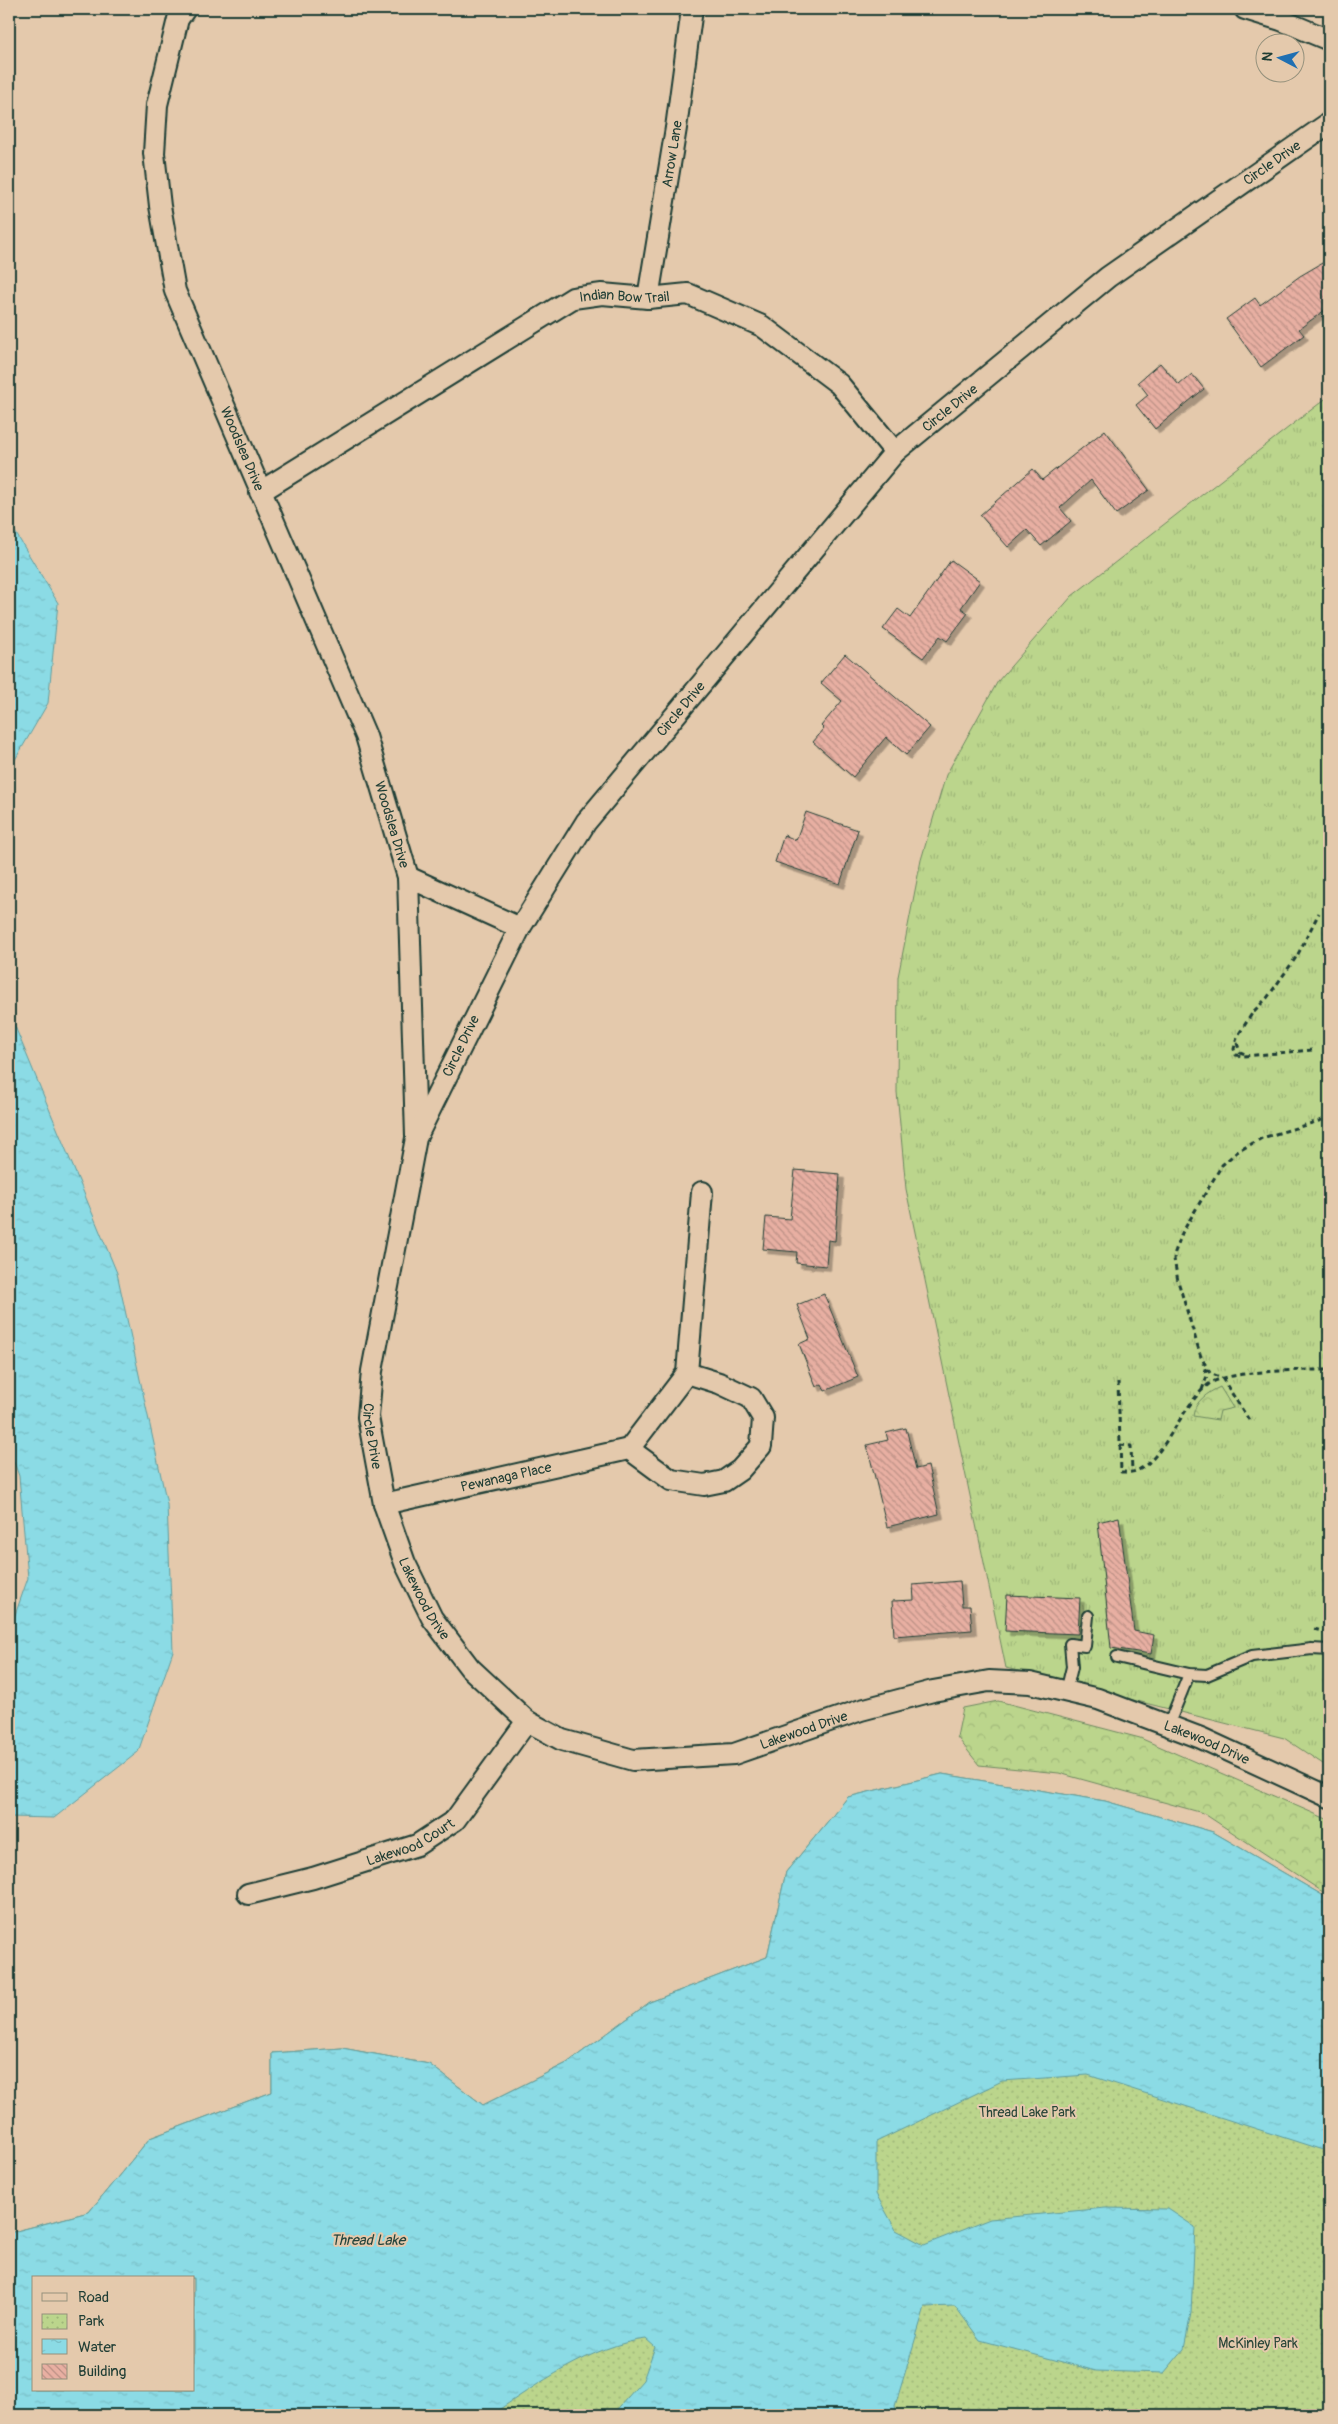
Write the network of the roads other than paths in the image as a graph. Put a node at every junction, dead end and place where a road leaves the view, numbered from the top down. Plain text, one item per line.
1 (185, 9) edge
2 (692, 9) edge
3 (1245, 9) edge
4 (1329, 40) edge
5 (1329, 123) edge
6 (648, 298) junction
7 (895, 452) junction
8 (260, 492) junction
9 (408, 877) junction
10 (520, 928) junction
11 (416, 1138) junction
12 (702, 1192) dead end
13 (687, 1374) junction
14 (629, 1449) junction
15 (384, 1504) junction
16 (1088, 1616) dead end
17 (1329, 1650) edge
18 (1117, 1657) dead end
19 (1189, 1674) junction
20 (1066, 1692) junction
21 (527, 1721) junction
22 (1168, 1726) junction
23 (1329, 1797) edge
24 (248, 1894) dead end

1 - 8 street, Woodslea Drive
2 - 6 street, Arrow Lane
3 - 4 street
5 - 7 street, Circle Drive
6 - 7 street, Indian Bow Trail
6 - 8 street, Indian Bow Trail
7 - 10 street, Circle Drive
8 - 9 street, Woodslea Drive
9 - 10 street, Woodslea Drive
9 - 11 street, Woodslea Drive
10 - 11 street, Circle Drive
11 - 15 street, Circle Drive
12 - 13 street
13 - 14 street
13 - 14 street
14 - 15 street, Pewanaga Place
15 - 21 street, Lakewood Drive
16 - 20 lane
17 - 19 lane
18 - 19 lane
19 - 22 lane
20 - 21 street, Lakewood Drive
20 - 22 street, Lakewood Drive
21 - 24 street, Lakewood Court
22 - 23 street, Lakewood Drive

